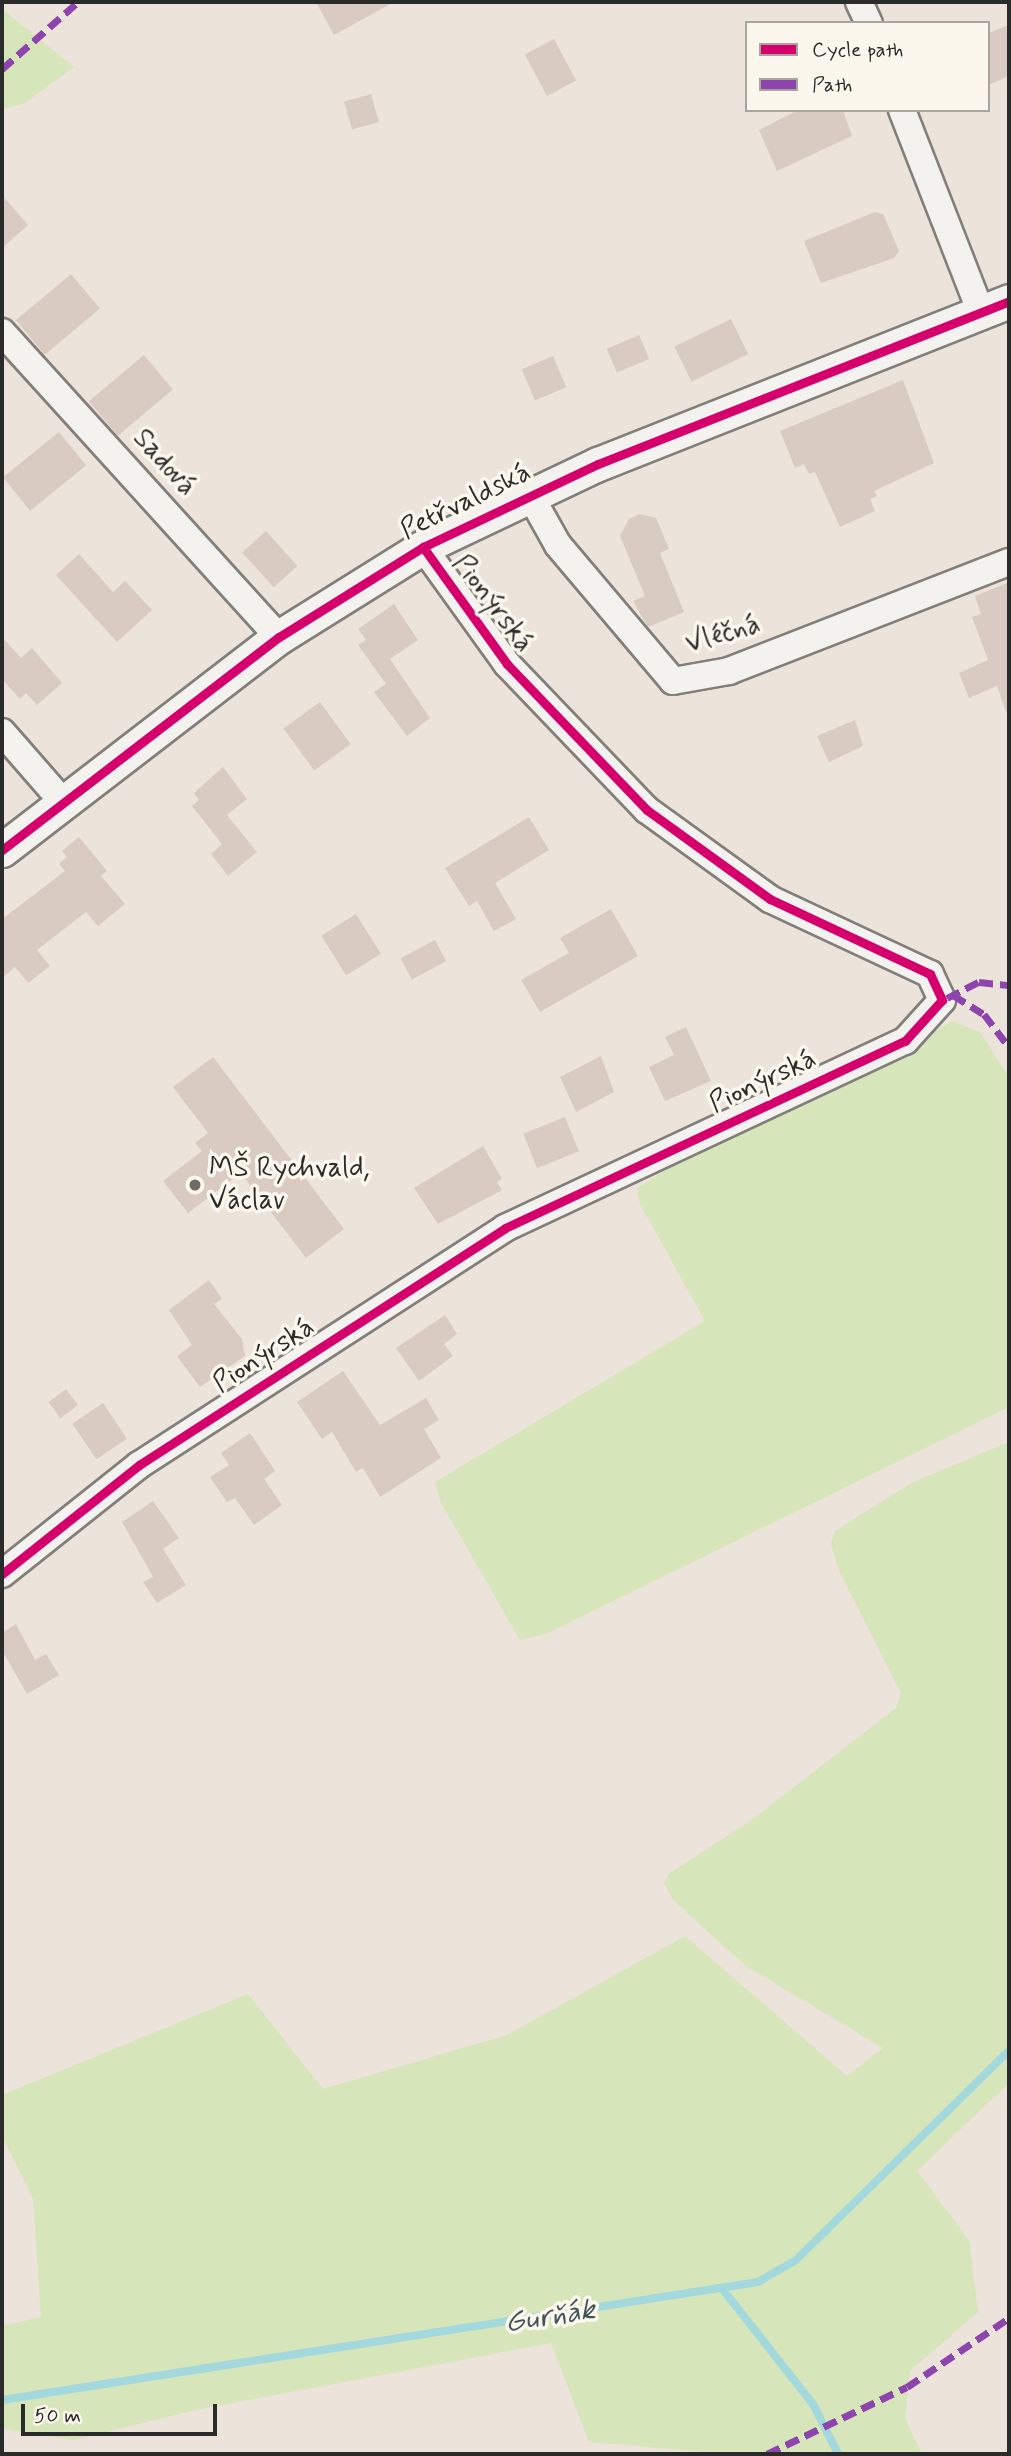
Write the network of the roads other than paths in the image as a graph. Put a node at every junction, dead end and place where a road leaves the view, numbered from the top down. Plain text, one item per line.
1 (859, 2) edge
2 (868, 21) edge
3 (903, 112) edge
4 (995, 307) edge
5 (2, 332) edge
6 (530, 495) junction
7 (423, 547) junction
8 (1009, 562) edge
9 (279, 637) junction
10 (2, 732) edge
11 (63, 802) junction
12 (2, 850) edge
13 (2, 1574) edge

1 - 2 street
3 - 4 street
4 - 6 street, Petřvaldská
5 - 9 street, Sadová
6 - 7 street, Petřvaldská
6 - 8 street, Vléčná
7 - 9 street, Petřvaldská
7 - 13 street, Pionýrská
9 - 11 street, Petřvaldská
10 - 11 street
11 - 12 street, Petřvaldská

